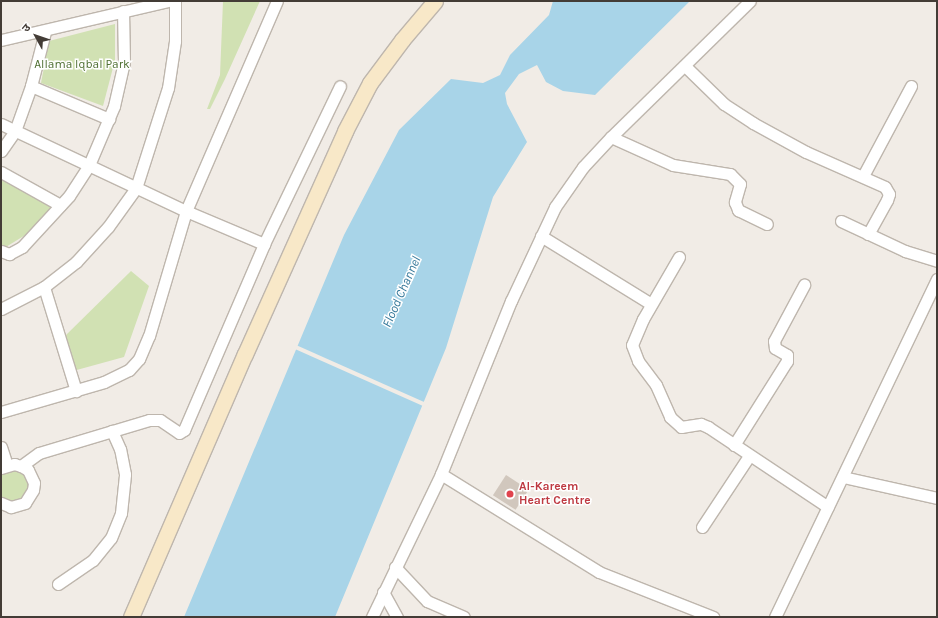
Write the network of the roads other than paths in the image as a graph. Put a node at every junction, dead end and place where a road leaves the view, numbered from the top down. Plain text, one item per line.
1 (168, 1) edge
2 (176, 1) edge
3 (277, 1) edge
4 (435, 1) edge
5 (750, 1) edge
6 (123, 11) junction
7 (45, 32) junction
8 (1, 40) edge
9 (686, 67) junction
10 (31, 86) junction
11 (340, 86) dead end
12 (910, 86) dead end
13 (109, 119) junction
14 (1, 124) edge
15 (15, 131) junction
16 (611, 137) junction
17 (1, 151) edge
18 (89, 166) junction
19 (1, 172) edge
20 (863, 176) junction
21 (136, 188) junction
22 (60, 206) junction
23 (186, 211) junction
24 (841, 221) dead end
25 (767, 224) dead end
26 (868, 234) junction
27 (541, 236) junction
28 (264, 244) junction
29 (1, 251) edge
30 (679, 258) dead end
31 (937, 261) edge
32 (937, 279) edge
33 (804, 286) dead end
34 (44, 287) junction
35 (652, 304) junction
36 (1, 309) edge
37 (76, 391) junction
38 (1, 412) edge
39 (112, 431) junction
40 (734, 445) junction
41 (1, 447) edge
42 (749, 456) junction
43 (4, 466) edge
44 (21, 466) junction
45 (441, 474) junction
46 (843, 477) junction
47 (937, 498) edge
48 (1, 503) edge
49 (828, 507) junction
50 (702, 527) dead end
51 (395, 567) junction
52 (58, 584) dead end
53 (383, 592) junction
54 (131, 617) edge
55 (372, 617) edge
56 (397, 617) edge
57 (464, 617) edge
58 (713, 617) edge
59 (775, 617) edge

1 - 6 street
2 - 21 street
3 - 23 street
4 - 54 main road
5 - 9 street
6 - 7 street
6 - 13 street
7 - 8 street
7 - 10 street
9 - 16 street
9 - 20 street
10 - 13 street
10 - 15 street
11 - 28 street
12 - 20 street
13 - 18 street
14 - 15 street
15 - 17 street
15 - 18 street
16 - 25 street
16 - 27 street
18 - 21 street
18 - 22 street
19 - 22 street
20 - 26 street
21 - 23 street
21 - 34 street
22 - 29 street
23 - 28 street
23 - 37 street
24 - 26 street
26 - 31 street
27 - 35 street
27 - 45 street
28 - 39 street
30 - 35 street
32 - 46 street
33 - 40 street
34 - 36 street
34 - 37 street
35 - 40 street
37 - 38 street
39 - 44 street
39 - 52 street
40 - 42 street
41 - 43 street
42 - 49 street
42 - 50 street
43 - 44 street
44 - 48 street
45 - 51 street
45 - 58 street
46 - 47 street
46 - 49 street
49 - 59 street
51 - 53 street
51 - 57 street
53 - 55 street
53 - 56 street

